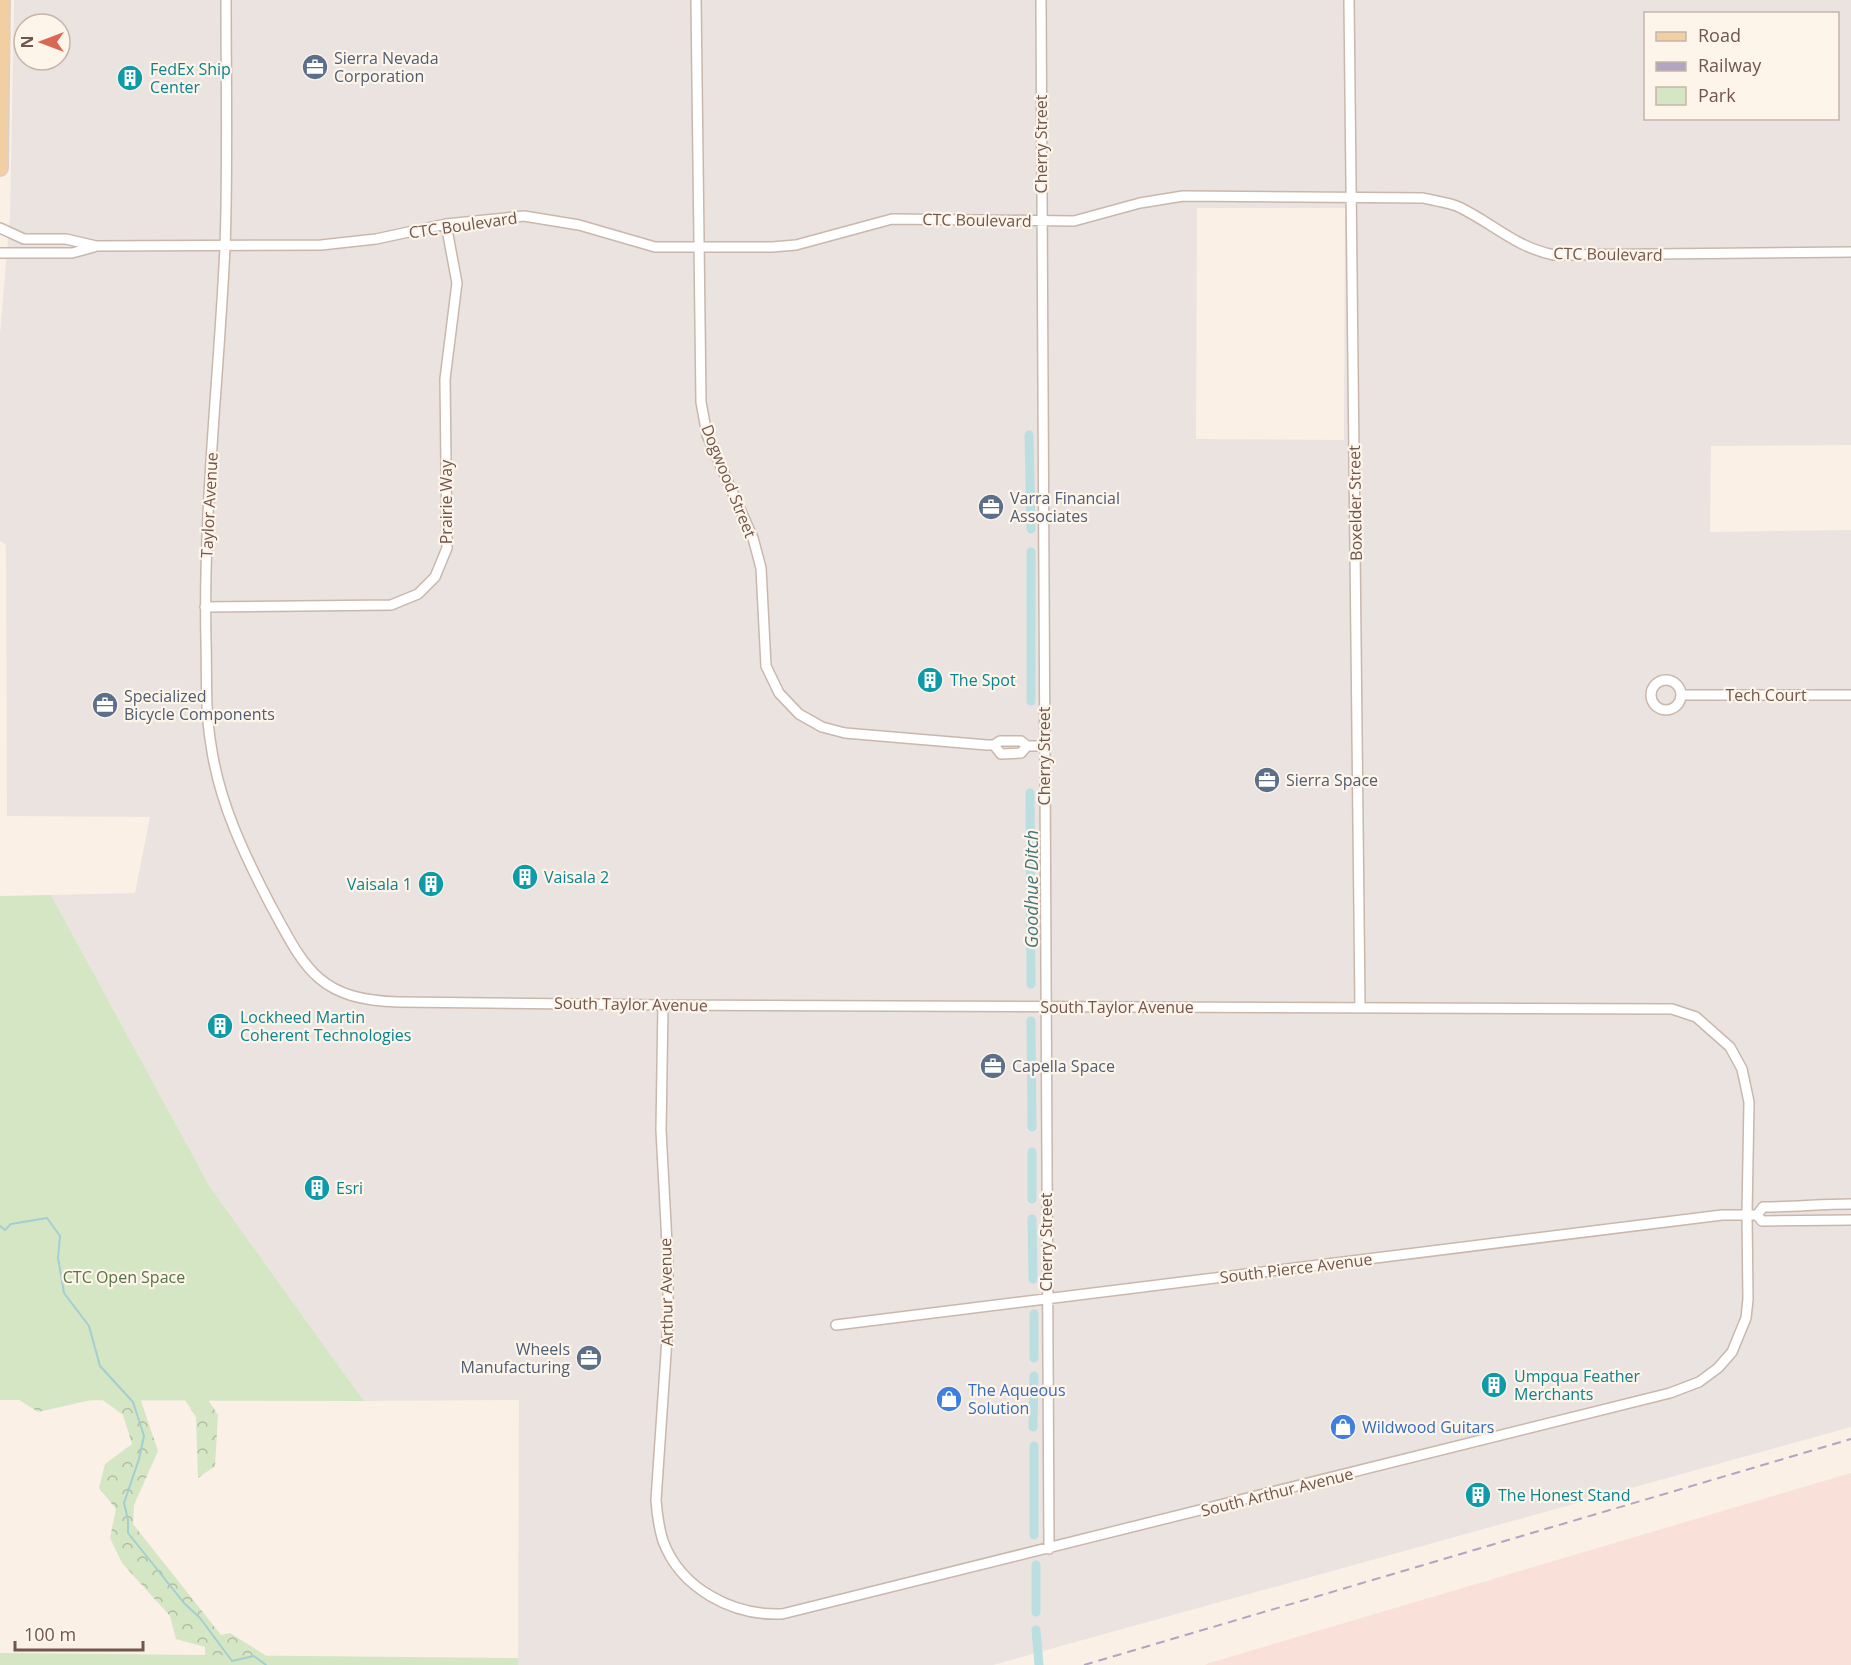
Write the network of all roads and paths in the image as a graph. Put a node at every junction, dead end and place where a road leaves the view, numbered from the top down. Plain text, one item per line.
1 (2, 0) edge
2 (226, 0) edge
3 (696, 0) edge
4 (1041, 0) edge
5 (1349, 0) edge
6 (0, 168) edge
7 (1352, 197) junction
8 (1042, 221) junction
9 (446, 224) junction
10 (0, 228) edge
11 (96, 246) junction
12 (225, 246) junction
13 (698, 247) junction
14 (1851, 252) edge
15 (0, 253) edge
16 (205, 607) junction
17 (1681, 695) dead end
18 (1851, 695) edge
19 (1045, 746) junction
20 (323, 982) joint
21 (663, 1005) junction
22 (1045, 1007) junction
23 (1360, 1007) junction
24 (1851, 1204) edge
25 (1752, 1215) junction
26 (1851, 1220) edge
27 (1047, 1299) junction
28 (836, 1325) dead end
29 (1049, 1549) junction
30 (683, 1572) joint

1 - 6 main road
2 - 12 street, Taylor Avenue
3 - 13 street, Dogwood Street
4 - 8 street, Cherry Street
5 - 7 street, Boxelder Street
7 - 8 street, CTC Boulevard
7 - 14 street, CTC Boulevard
7 - 23 street, Boxelder Street
8 - 13 street, CTC Boulevard
8 - 19 street, Cherry Street
9 - 12 street, CTC Boulevard
9 - 13 street, CTC Boulevard
9 - 16 street, Prairie Way
10 - 11 street, CTC Boulevard
11 - 12 street, CTC Boulevard
11 - 15 street, CTC Boulevard
12 - 16 street, Taylor Avenue
13 - 19 street, Dogwood Street
16 - 20 street, Taylor Avenue
17 - 18 street, Tech Court
19 - 22 street, Cherry Street
20 - 21 street, South Taylor Avenue
21 - 22 street, South Taylor Avenue
21 - 30 street, Arthur Avenue
22 - 23 street, South Taylor Avenue
22 - 27 street, Cherry Street
23 - 25 street, South Taylor Avenue
24 - 25 street, South Pierce Avenue
25 - 26 street, South Pierce Avenue
25 - 27 street, South Pierce Avenue
25 - 29 street, South Arthur Avenue
27 - 28 street, South Pierce Avenue
27 - 29 street, Cherry Street
29 - 30 street, South Arthur Avenue

